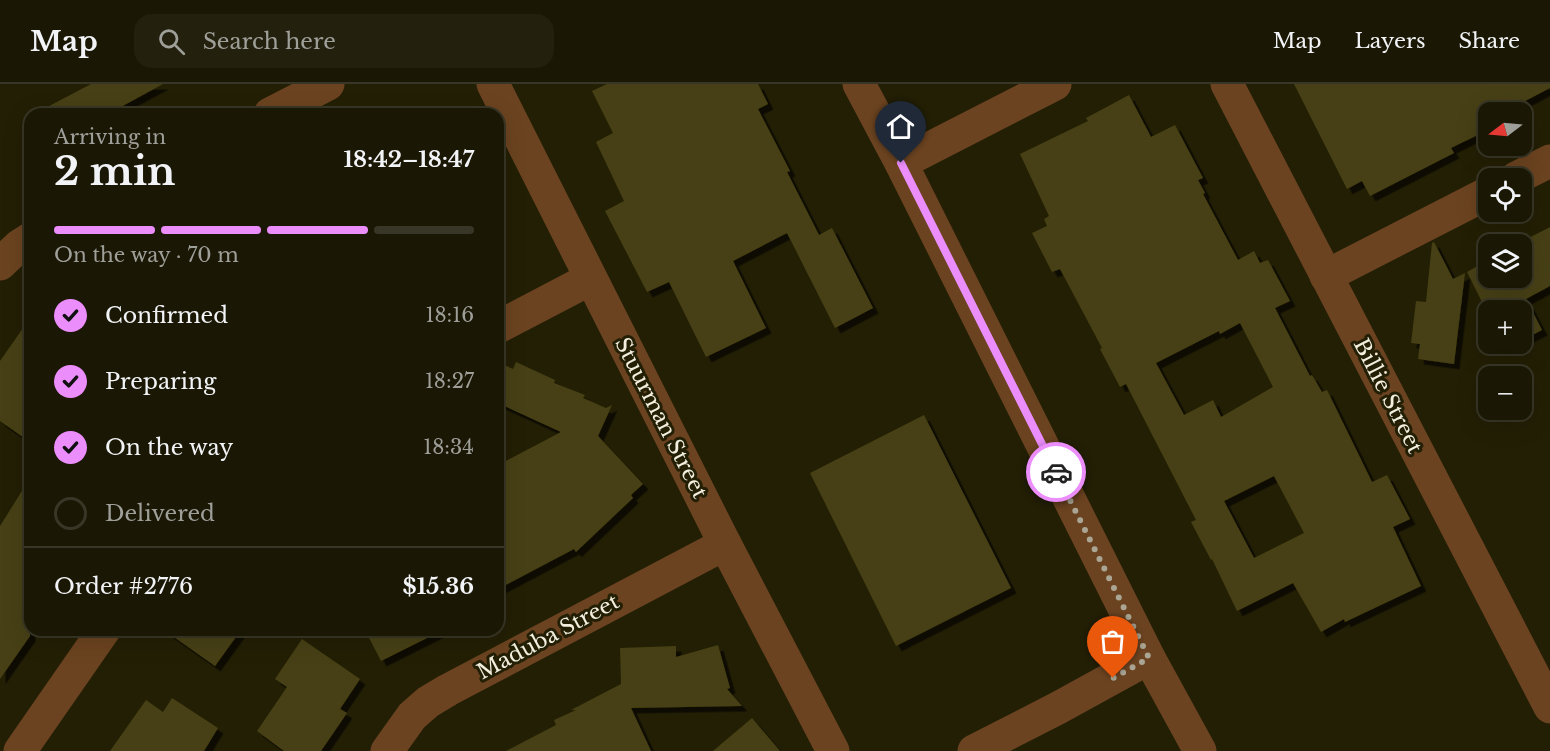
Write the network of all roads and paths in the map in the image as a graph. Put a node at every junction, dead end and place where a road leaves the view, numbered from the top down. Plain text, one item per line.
1 (328, 84) edge
2 (493, 84) edge
3 (859, 84) edge
4 (1054, 84) edge
5 (1227, 84) edge
6 (282, 108) edge
7 (1550, 161) edge
8 (901, 163) junction
9 (1532, 170) edge
10 (1478, 198) edge
11 (24, 243) edge
12 (0, 264) edge
13 (1326, 276) junction
14 (590, 279) junction
15 (504, 324) edge
16 (725, 544) junction
17 (101, 636) edge
18 (1149, 658) junction
19 (1550, 707) edge
20 (20, 751) edge
21 (387, 751) edge
22 (833, 751) edge
23 (974, 751) edge
24 (1200, 751) edge

1 - 6 street
2 - 14 street, Stuurman Street
3 - 8 street
4 - 8 street
5 - 13 street, Billie Street
7 - 9 street
8 - 18 street
10 - 13 street
11 - 12 street
13 - 19 street, Billie Street
14 - 15 street
14 - 16 street, Stuurman Street
16 - 21 street, Maduba Street
16 - 22 street, Stuurman Street
17 - 20 street
18 - 23 street
18 - 24 street

